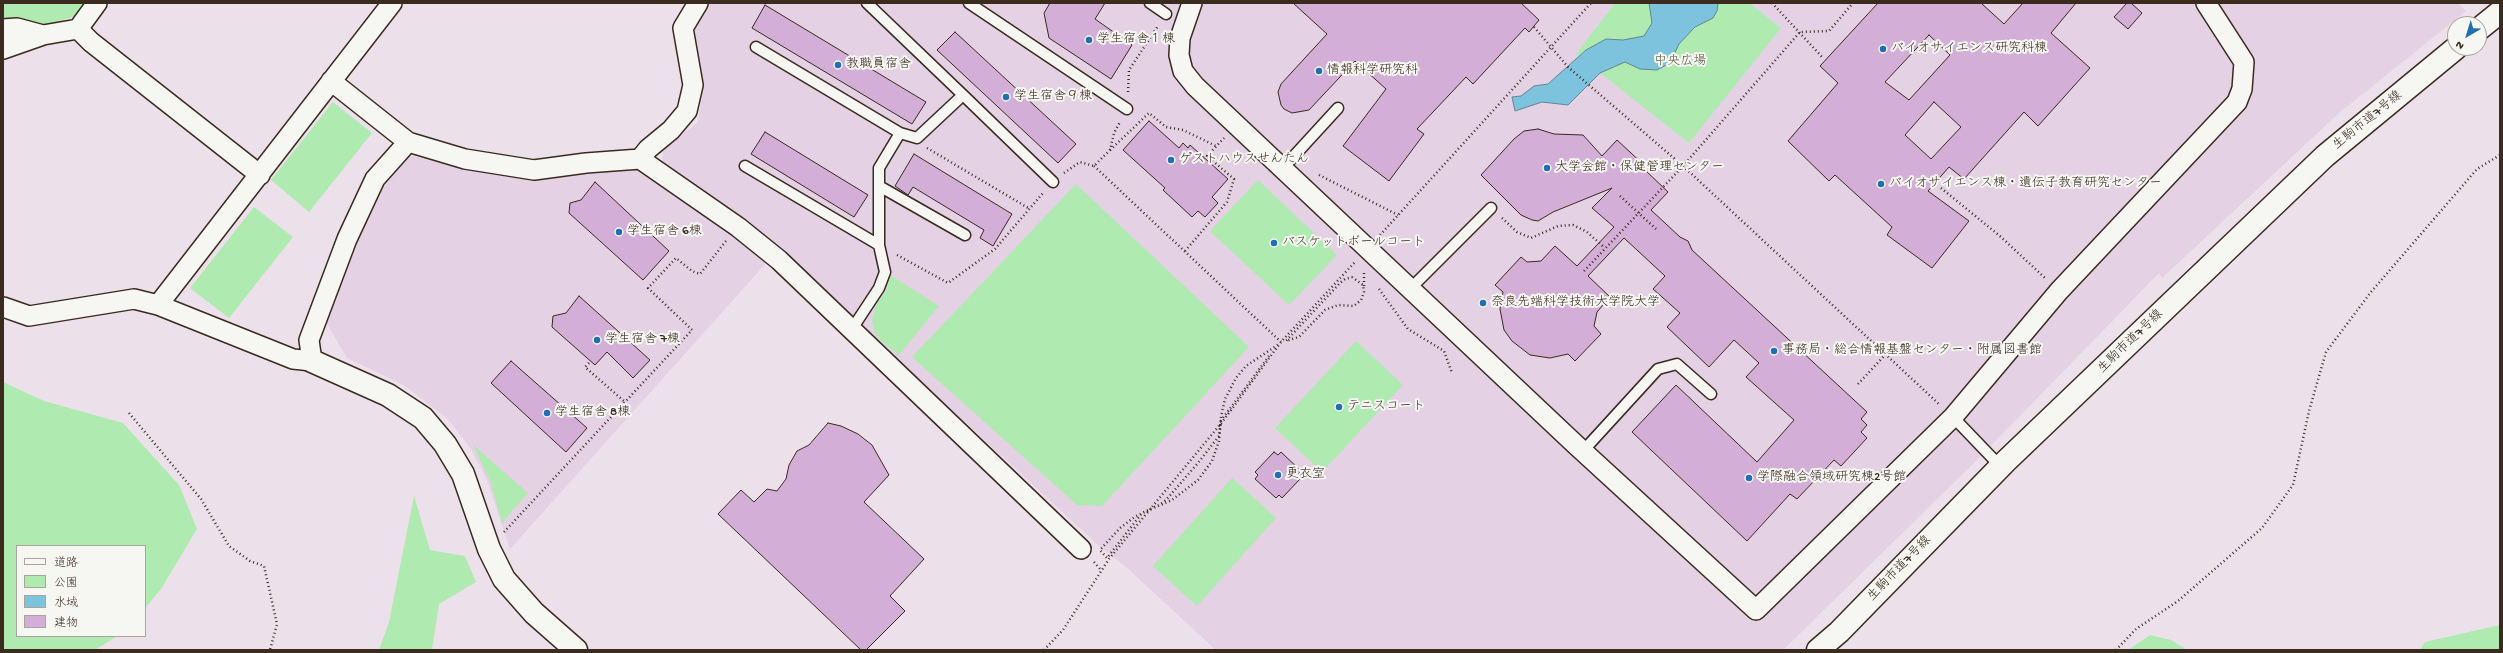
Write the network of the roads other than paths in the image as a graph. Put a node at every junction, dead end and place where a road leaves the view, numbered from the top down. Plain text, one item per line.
1 (97, 3) edge
2 (392, 3) edge
3 (698, 3) edge
4 (867, 3) edge
5 (969, 3) edge
6 (1150, 3) edge
7 (1192, 3) edge
8 (2206, 3) edge
9 (2500, 12) edge
10 (1166, 14) dead end
11 (2487, 23) edge
12 (3, 29) edge
13 (78, 29) junction
14 (42, 35) junction
15 (756, 47) dead end
16 (3, 49) edge
17 (2447, 55) edge
18 (331, 81) junction
19 (963, 95) junction
20 (1338, 108) dead end
21 (1127, 109) dead end
22 (900, 133) junction
23 (408, 142) junction
24 (640, 159) junction
25 (745, 166) dead end
26 (1285, 170) junction
27 (260, 175) junction
28 (1053, 182) dead end
29 (879, 186) junction
30 (1491, 208) road end
31 (965, 235) dead end
32 (879, 245) junction
33 (1411, 288) junction
34 (158, 305) junction
35 (3, 307) edge
36 (852, 329) junction
37 (312, 362) junction
38 (1711, 394) dead end
39 (1953, 417) junction
40 (1583, 451) junction
41 (2001, 466) junction
42 (1081, 549) dead end
43 (576, 650) edge
44 (1818, 650) edge

1 - 13 street
2 - 18 street
3 - 24 street
4 - 19 lane
5 - 21 lane
6 - 10 lane
7 - 26 street
8 - 39 street
9 - 11 street
12 - 14 street
13 - 14 street
13 - 27 street
14 - 16 street
15 - 22 lane
17 - 41 street, 生駒市道7号線
18 - 23 street
18 - 27 street
19 - 22 lane
19 - 28 lane
20 - 26 lane
22 - 29 lane
23 - 24 street
23 - 37 street
24 - 36 street
25 - 32 lane
26 - 33 street
27 - 34 street
29 - 31 lane
29 - 32 lane
30 - 33 lane
32 - 36 lane
33 - 40 street
34 - 35 street
34 - 37 street
36 - 42 street
37 - 43 street
38 - 40 lane
39 - 40 street
39 - 41 lane
41 - 44 street, 生駒市道7号線

